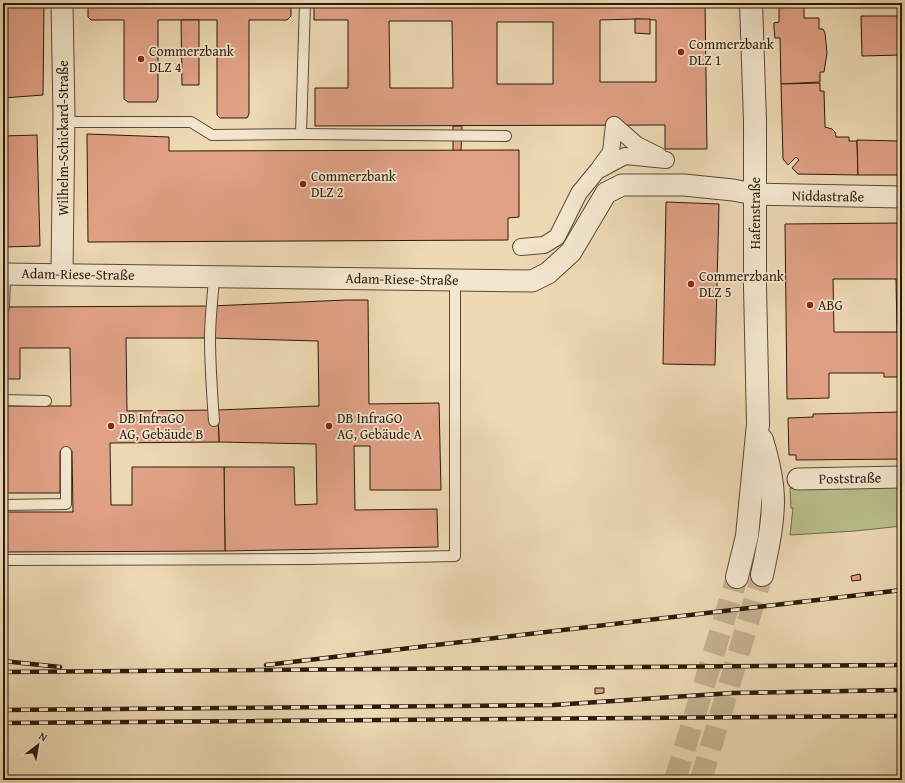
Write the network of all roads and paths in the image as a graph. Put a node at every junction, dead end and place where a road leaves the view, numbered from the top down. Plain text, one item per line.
1 (62, 3) edge
2 (305, 3) edge
3 (751, 3) edge
4 (63, 122) junction
5 (301, 134) junction
6 (506, 136) dead end
7 (597, 171) dead end
8 (754, 194) junction
9 (902, 197) edge
10 (521, 247) dead end
11 (62, 273) junction
12 (4, 274) edge
13 (214, 276) junction
14 (455, 280) junction
15 (4, 308) edge
16 (3, 400) edge
17 (46, 401) dead end
18 (214, 421) dead end
19 (758, 424) junction
20 (66, 452) dead end
21 (902, 477) edge
22 (798, 479) dead end
23 (3, 505) edge
24 (3, 560) edge
25 (762, 575) tunnel mouth
26 (737, 577) tunnel mouth

1 - 4 street, Wilhelm-Schickard-Straße
2 - 5 lane
3 - 8 street, Hafenstraße
4 - 5 lane
4 - 11 street, Wilhelm-Schickard-Straße
5 - 6 lane
7 - 10 street
8 - 9 street, Niddastraße
8 - 14 street, Adam-Riese-Straße
8 - 19 street, Hafenstraße
11 - 12 street, Adam-Riese-Straße
11 - 13 street, Adam-Riese-Straße
12 - 15 lane
13 - 14 street, Adam-Riese-Straße
13 - 18 lane
14 - 24 lane
16 - 17 lane
19 - 25 street, Hafenstraße
19 - 26 street, Hafenstraße
20 - 23 lane
21 - 22 street, Poststraße

